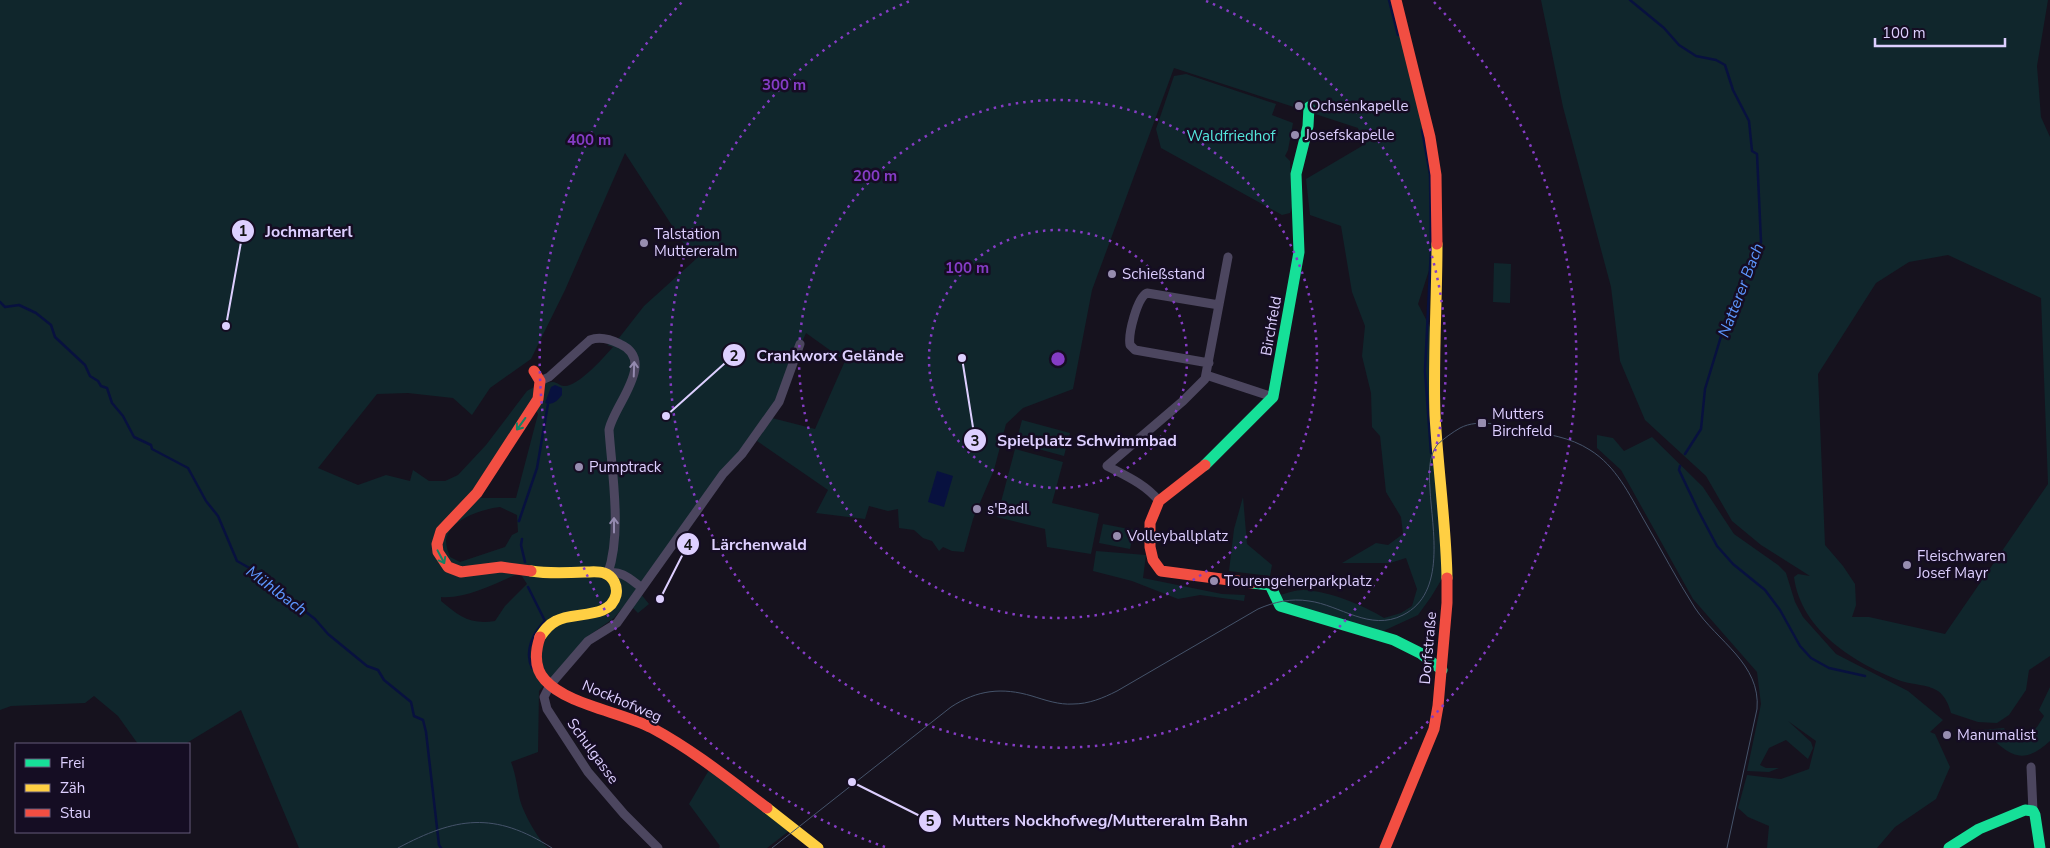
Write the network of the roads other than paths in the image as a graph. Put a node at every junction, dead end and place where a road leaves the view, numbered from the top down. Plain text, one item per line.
1 (1396, 0) edge
2 (1309, 107) dead end
3 (1228, 257) dead end
4 (1220, 305) junction
5 (800, 344) dead end
6 (1209, 363) junction
7 (1206, 375) junction
8 (537, 376) joint
9 (1274, 397) junction
10 (1159, 501) junction
11 (608, 573) junction
12 (641, 587) junction
13 (1442, 670) junction
14 (550, 685) junction
15 (2031, 767) dead end
16 (2033, 811) junction
17 (2043, 846) edge
18 (658, 848) edge
19 (818, 848) edge
20 (1385, 848) edge
21 (1949, 848) edge

1 - 13 street, Dorfstraße
2 - 9 street, Birchfeld
3 - 4 street
4 - 6 street
4 - 6 street
5 - 12 street
6 - 7 street
7 - 9 street
7 - 10 street
11 -> 8 street
8 -> 11 street
9 - 10 street
10 - 13 street
11 - 12 street
11 - 14 street
12 - 14 street
13 - 20 street, Dorfstraße
14 - 18 street, Schulgasse
14 - 19 street, Nockhofweg
15 - 16 street
16 - 17 street
16 - 21 street

